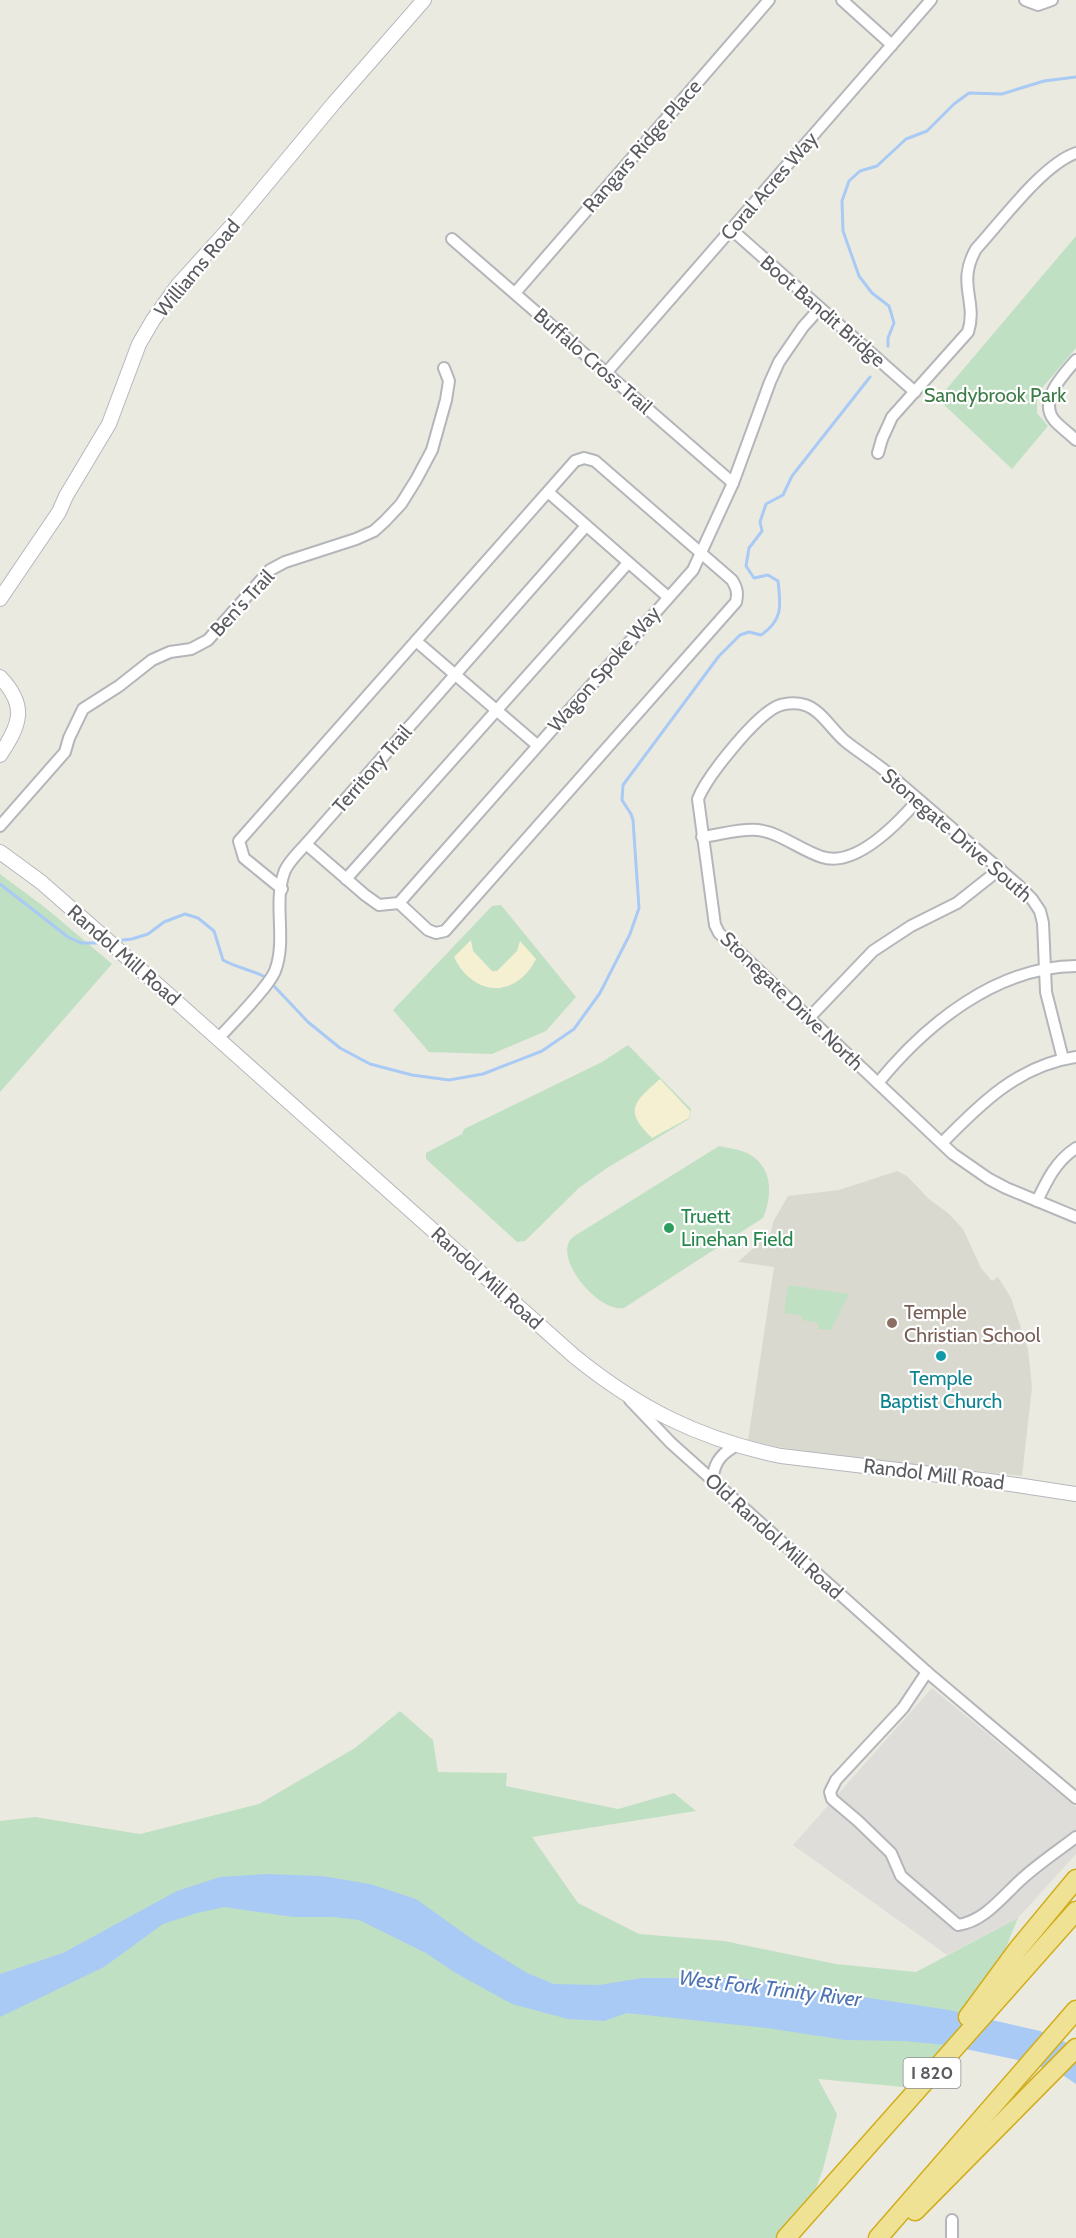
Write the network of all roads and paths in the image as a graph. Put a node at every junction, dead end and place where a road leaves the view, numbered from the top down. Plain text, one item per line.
1 (424, 0) edge
2 (769, 0) edge
3 (842, 0) edge
4 (931, 0) edge
5 (1025, 0) edge
6 (1052, 0) edge
7 (892, 45) junction
8 (1076, 153) edge
9 (731, 230) junction
10 (452, 239) dead end
11 (515, 293) junction
12 (820, 308) junction
13 (1076, 361) edge
14 (444, 368) dead end
15 (606, 373) junction
16 (915, 392) junction
17 (1076, 440) edge
18 (878, 453) dead end
19 (733, 483) junction
20 (548, 492) junction
21 (586, 526) junction
22 (700, 553) junction
23 (628, 563) junction
24 (668, 597) junction
25 (0, 599) edge
26 (416, 641) junction
27 (455, 675) junction
28 (0, 677) edge
29 (779, 705) joint
30 (497, 711) junction
31 (537, 745) junction
32 (0, 755) edge
33 (918, 800) junction
34 (0, 826) edge
35 (702, 837) junction
36 (306, 844) junction
37 (0, 852) edge
38 (1000, 869) junction
39 (346, 879) junction
40 (282, 889) junction
41 (399, 903) junction
42 (1076, 966) edge
43 (1044, 968) junction
44 (808, 1019) junction
45 (218, 1038) junction
46 (1076, 1057) edge
47 (1063, 1059) junction
48 (878, 1083) junction
49 (942, 1143) junction
50 (1076, 1148) edge
51 (1037, 1201) junction
52 (1076, 1217) edge
53 (626, 1395) junction
54 (737, 1445) junction
55 (718, 1485) junction
56 (1076, 1494) edge
57 (927, 1672) junction
58 (1076, 1798) edge
59 (1076, 1837) edge
60 (1076, 1879) edge
61 (1076, 1911) edge
62 (1025, 1954) junction
63 (1076, 2010) edge
64 (1076, 2048) edge
65 (952, 2220) dead end
66 (887, 2233) edge
67 (786, 2238) edge
68 (952, 2238) edge

1 - 25 main road, Williams Road
2 - 11 street, Rangars Ridge Place
3 - 7 street
4 - 7 street, Coral Acres Way
5 - 6 street
7 - 9 street, Coral Acres Way
8 - 16 street
9 - 12 street, Boot Bandit Bridge
9 - 15 street, Coral Acres Way
10 - 11 street, Buffalo Cross Trail
11 - 15 street, Buffalo Cross Trail
12 - 16 street, Boot Bandit Bridge
12 - 19 street, Wagon Spoke Way
13 - 17 street
14 - 34 street, Ben's Trail
15 - 19 street, Buffalo Cross Trail
16 - 18 street
19 - 22 street, Wagon Spoke Way
20 - 21 street
20 - 22 street
20 - 26 street
21 - 23 street
21 - 27 street, Territory Trail
22 - 24 street, Wagon Spoke Way
22 - 41 street
23 - 24 street
23 - 30 street
24 - 31 street, Wagon Spoke Way
26 - 27 street
26 - 40 street
27 - 30 street
27 - 36 street, Territory Trail
28 - 32 main road
29 - 33 street, Stonegate Drive South
29 - 35 street, Stonegate Drive North
30 - 31 street
30 - 39 street
31 - 41 street, Wagon Spoke Way
33 - 35 street
33 - 38 street, Stonegate Drive South
35 - 44 street, Stonegate Drive North
36 - 39 street
36 - 40 street, Territory Trail
37 - 45 main road, Randol Mill Road
38 - 43 street, Stonegate Drive South
38 - 44 street
39 - 41 street
40 - 45 street, Territory Trail
42 - 43 street
43 - 47 street, Stonegate Drive South
43 - 48 street
44 - 48 street, Stonegate Drive North
45 - 53 main road, Randol Mill Road
46 - 47 street
47 - 49 street
48 - 49 street, Stonegate Drive North
49 - 51 street, Stonegate Drive North
50 - 51 street
51 - 52 street, Stonegate Drive North
53 - 54 main road, Randol Mill Road
53 - 55 street, Old Randol Mill Road
54 - 55 street
54 - 56 main road, Randol Mill Road
55 - 57 street, Old Randol Mill Road
57 - 58 street, Old Randol Mill Road
57 - 59 street
60 - 62 highway
61 - 62 highway, I 820
62 - 67 highway, I 820
63 - 66 highway
64 - 66 highway
65 - 68 street

